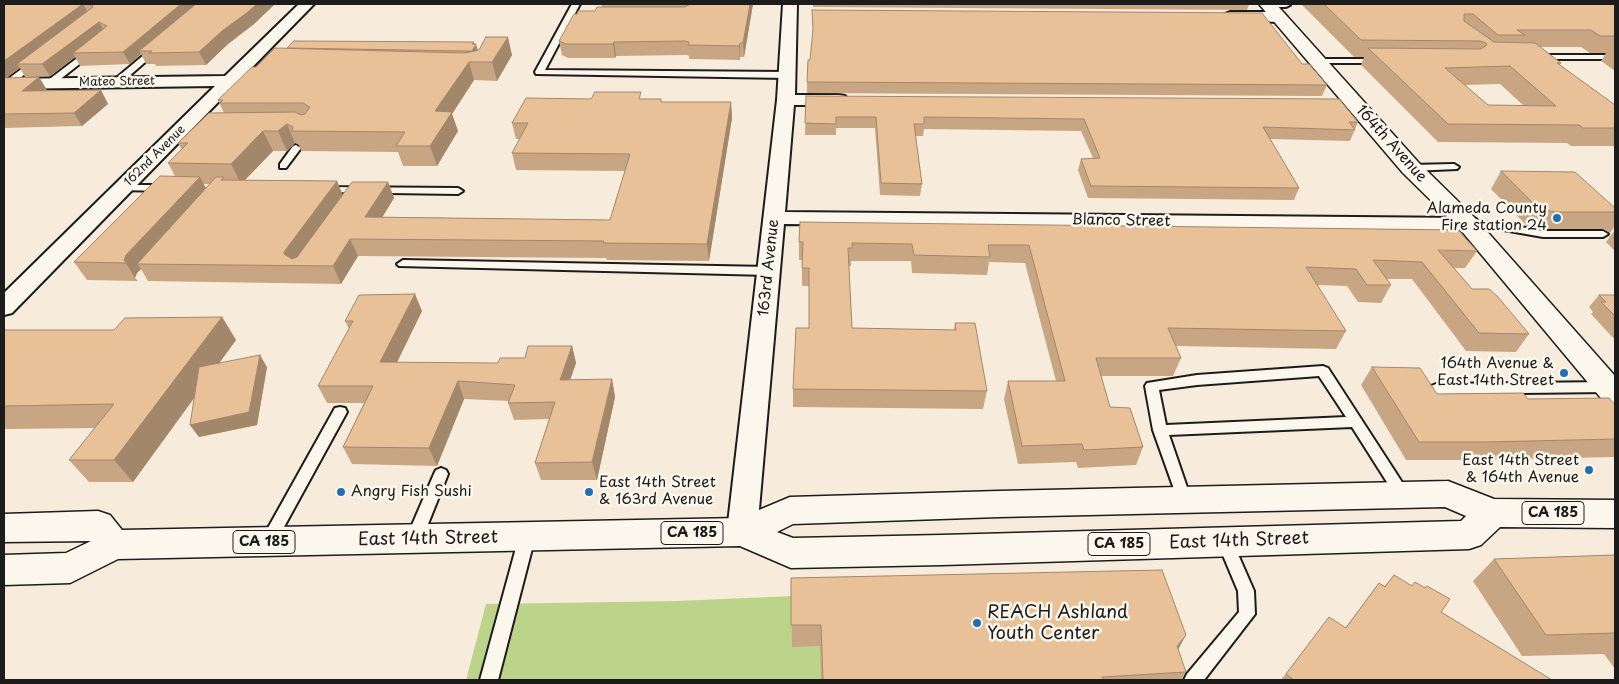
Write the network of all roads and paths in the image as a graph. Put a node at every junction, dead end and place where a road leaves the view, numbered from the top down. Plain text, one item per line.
1 (306, 4) edge
2 (576, 4) edge
3 (1275, 8) edge
4 (793, 10) edge
5 (569, 16) junction
6 (579, 16) edge
7 (1214, 17) edge
8 (164, 42) edge
9 (101, 44) edge
10 (1525, 57) edge
11 (1615, 57) edge
12 (42, 58) edge
13 (1317, 61) junction
14 (1389, 61) edge
15 (787, 74) junction
16 (229, 81) junction
17 (118, 82) junction
18 (50, 83) junction
19 (5, 84) edge
20 (786, 100) junction
21 (856, 100) edge
22 (296, 148) edge
23 (283, 166) dead end
24 (1454, 167) dead end
25 (1411, 168) junction
26 (123, 188) junction
27 (177, 188) edge
28 (318, 190) edge
29 (357, 190) junction
30 (458, 191) dead end
31 (350, 200) edge
32 (774, 218) junction
33 (1468, 224) junction
34 (1603, 234) dead end
35 (403, 264) dead end
36 (769, 272) junction
37 (4, 308) edge
38 (1436, 389) edge
39 (1612, 391) edge
40 (340, 412) dead end
41 (1356, 422) junction
42 (1160, 430) junction
43 (440, 474) dead end
44 (1402, 494) junction
45 (1184, 499) junction
46 (1492, 513) junction
47 (1615, 514) edge
48 (4, 528) edge
49 (742, 532) junction
50 (527, 537) junction
51 (414, 539) junction
52 (1225, 541) junction
53 (268, 542) junction
54 (114, 545) junction
55 (4, 570) edge
56 (489, 680) edge
57 (1193, 680) edge

1 - 16 street, 162nd Avenue
2 - 5 lane
3 - 7 street
3 - 13 main road, 164th Avenue
4 - 15 street, 163rd Avenue
5 - 6 lane
5 - 15 lane
8 - 17 lane
9 - 18 lane
10 - 11 lane
12 - 19 lane
13 - 14 lane
13 - 25 main road, 164th Avenue
15 - 20 street, 163rd Avenue
16 - 17 street, Mateo Street
16 - 26 street, 162nd Avenue
17 - 18 street, Mateo Street
18 - 19 street, Mateo Street
20 - 21 street
20 - 32 street, 163rd Avenue
22 - 23 lane
24 - 25 lane
25 - 33 main road, 164th Avenue
26 - 27 lane
26 - 37 street, 162nd Avenue
28 - 29 lane
29 - 30 lane
29 - 31 lane
32 - 33 street, Blanco Street
32 - 36 street, 163rd Avenue
33 - 34 lane
33 - 39 main road, 164th Avenue
35 - 36 lane
36 - 49 street, 163rd Avenue
38 - 39 lane
40 - 53 lane
41 - 42 lane
41 - 42 lane
41 - 44 lane
42 - 45 lane
43 - 51 lane
44 - 45 main road, East 14th Street / CA 185
44 - 46 main road, East 14th Street / CA 185
45 - 49 main road, East 14th Street / CA 185
46 - 47 main road, East 14th Street / CA 185
46 - 52 main road, East 14th Street / CA 185
48 - 54 main road
49 - 50 main road, East 14th Street / CA 185
49 - 52 main road, East 14th Street / CA 185
50 - 51 main road, East 14th Street / CA 185
50 - 56 lane
51 - 53 main road, East 14th Street / CA 185
52 - 57 lane
53 - 54 main road, East 14th Street / CA 185
54 - 55 main road, East 14th Street / CA 185

